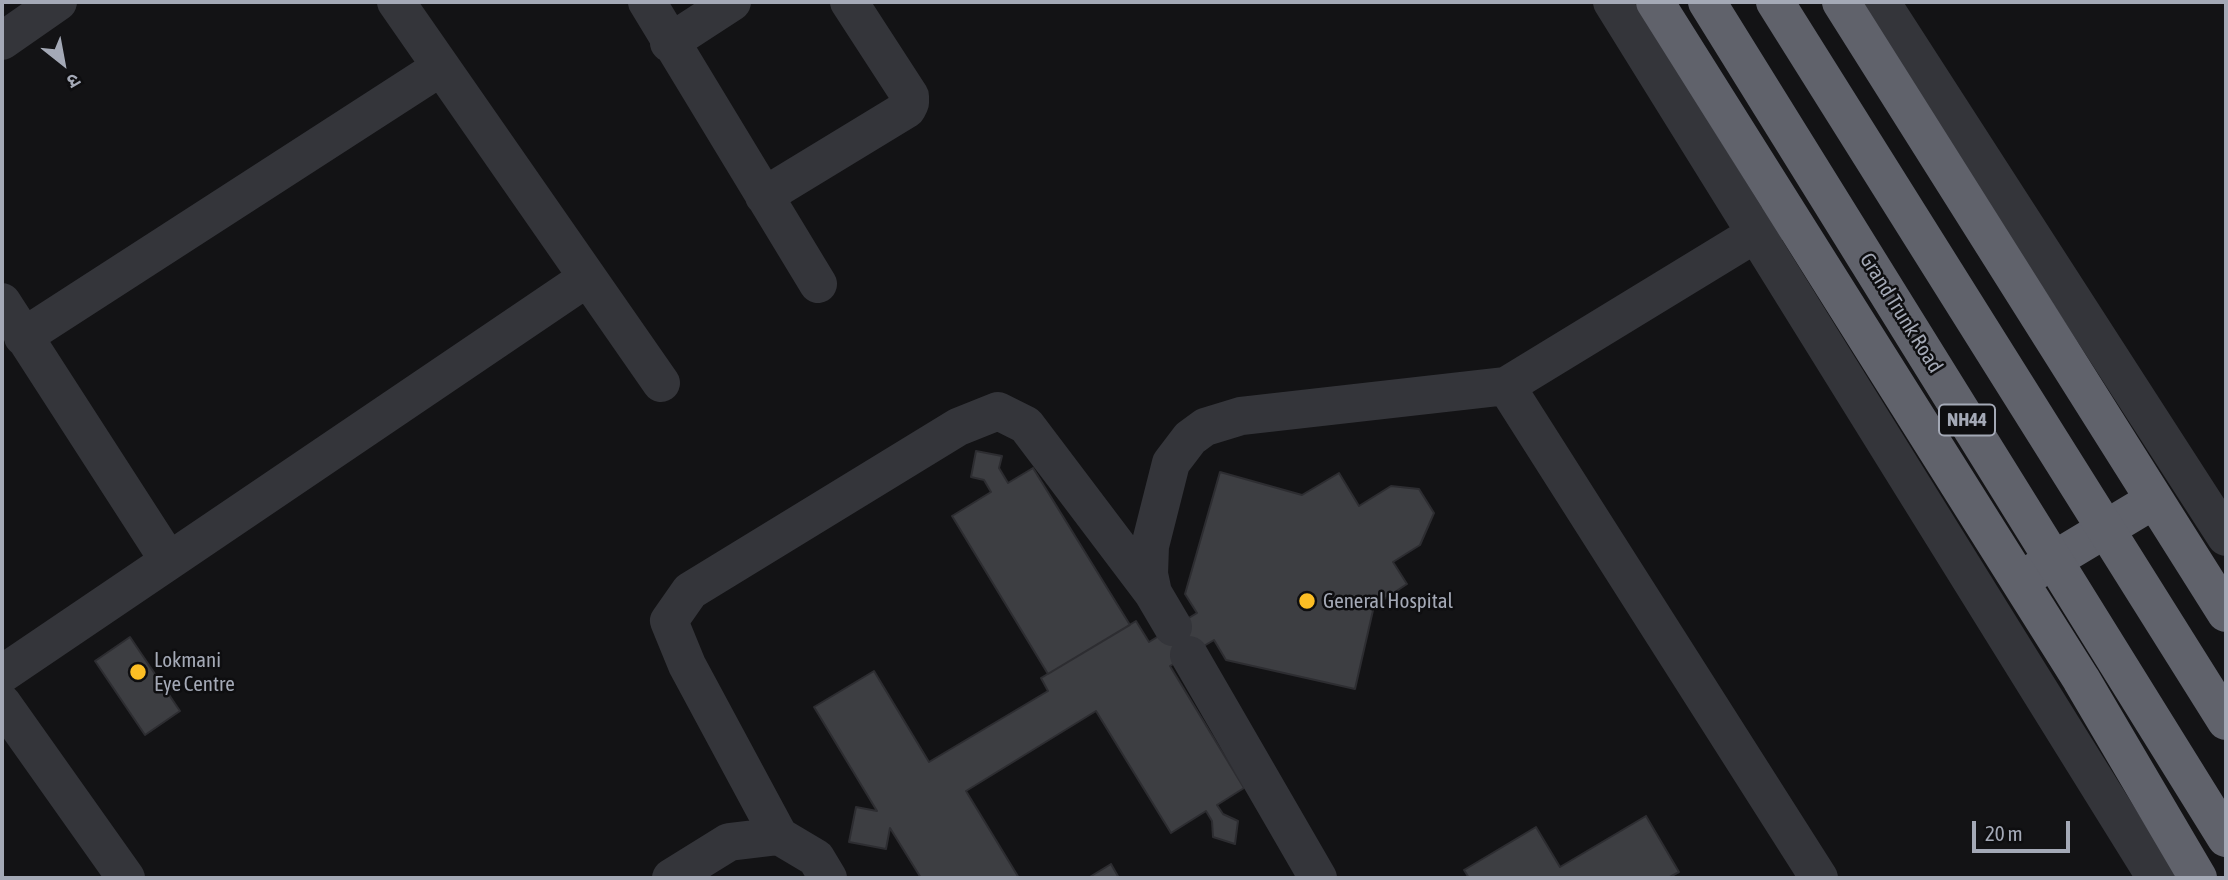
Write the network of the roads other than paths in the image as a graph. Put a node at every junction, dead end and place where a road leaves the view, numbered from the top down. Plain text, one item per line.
1 (58, 2) edge
2 (396, 2) edge
3 (647, 2) edge
4 (732, 2) edge
5 (849, 2) edge
6 (1612, 2) edge
7 (1655, 2) edge
8 (1707, 2) edge
9 (1775, 2) edge
10 (1841, 2) edge
11 (1881, 2) edge
12 (2, 41) edge
13 (669, 43) junction
14 (441, 67) junction
15 (764, 197) junction
16 (1788, 214) junction
17 (1756, 233) junction
18 (587, 278) junction
19 (818, 284) dead end
20 (2, 302) edge
21 (23, 337) junction
22 (661, 383) dead end
23 (1506, 386) junction
24 (2154, 500) junction
25 (2226, 537) edge
26 (169, 561) junction
27 (2020, 581) junction
28 (1153, 593) junction
29 (2226, 612) edge
30 (2, 674) edge
31 (2, 703) edge
32 (2226, 721) edge
33 (779, 836) junction
34 (2226, 838) edge
35 (2175, 874) edge
36 (126, 878) edge
37 (671, 878) edge
38 (828, 878) edge
39 (1318, 878) edge
40 (1819, 878) edge

1 - 12 street
2 - 14 street
3 - 13 street
4 - 13 street
5 - 15 street
6 - 17 street
7 - 16 highway
8 - 34 highway, Grand Trunk Road / NH44, bridge
9 - 32 highway, NH44, bridge
10 - 24 highway
11 - 25 street
13 - 15 street
14 - 18 street
14 - 21 street
15 - 19 street
16 - 17 street
16 - 27 highway
17 - 23 street
17 - 35 street
18 - 22 street
18 - 26 street
20 - 21 street
21 - 26 street
23 - 28 street
23 - 40 street
24 - 27 highway
24 - 29 highway
26 - 30 street
27 - 35 highway
28 - 33 street
28 - 39 street
31 - 36 street
33 - 37 street
33 - 38 street

